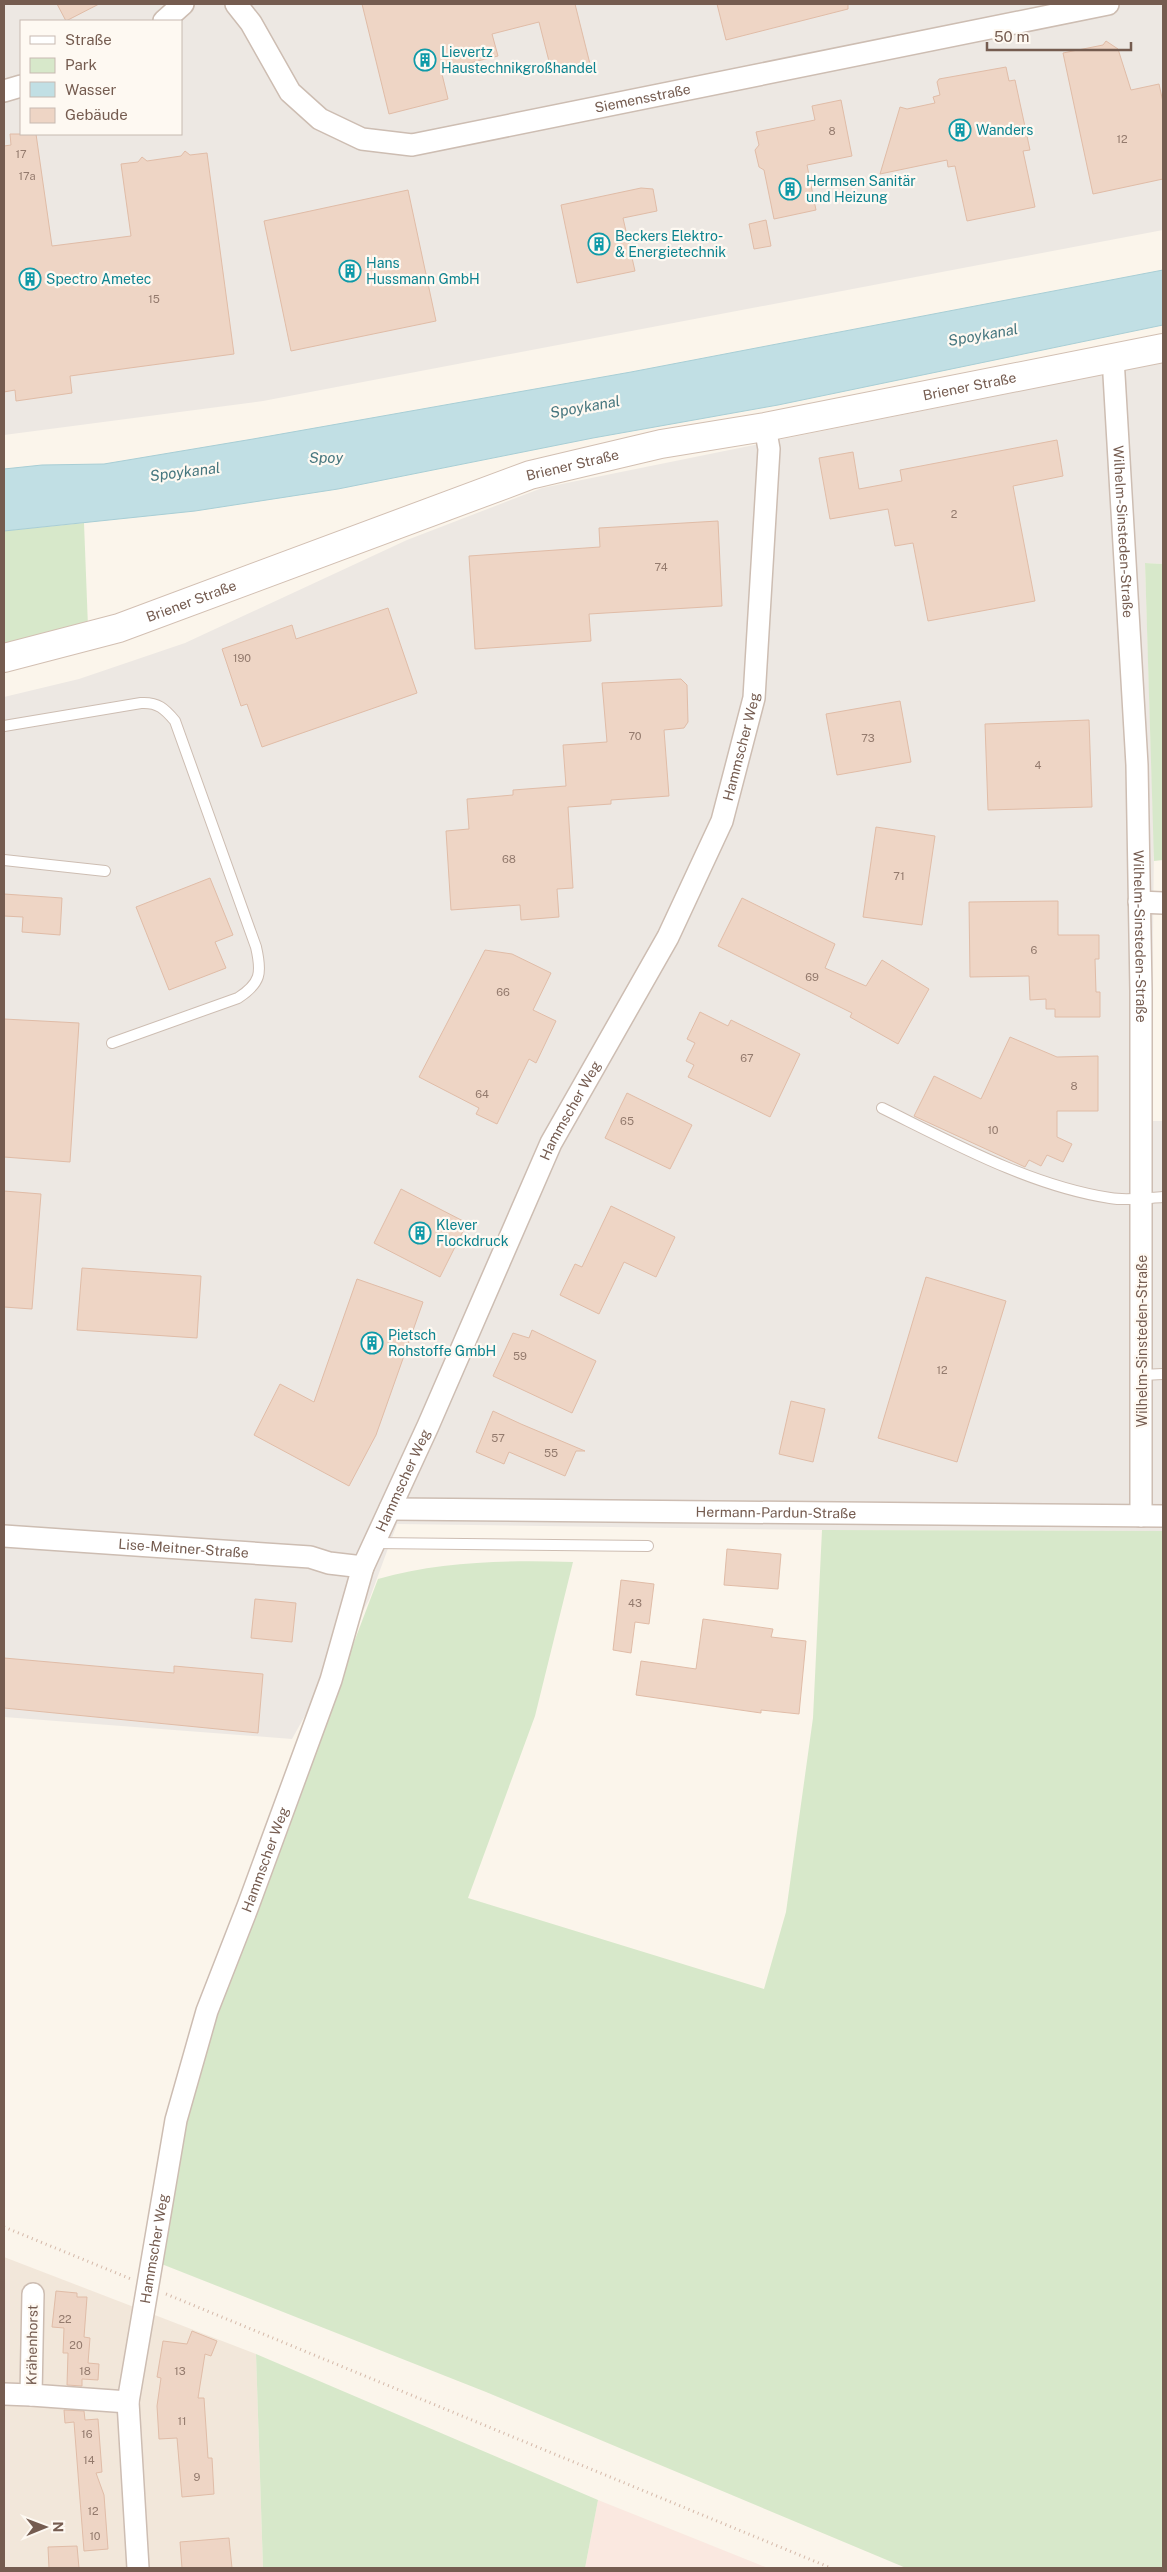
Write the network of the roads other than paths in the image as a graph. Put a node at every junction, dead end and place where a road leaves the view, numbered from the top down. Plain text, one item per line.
1 (183, 4) edge
2 (236, 4) edge
3 (1108, 4) edge
4 (165, 20) edge
5 (20, 86) edge
6 (4, 92) edge
7 (1163, 348) edge
8 (1114, 358) junction
9 (765, 427) junction
10 (4, 658) edge
11 (4, 726) edge
12 (4, 860) edge
13 (105, 870) dead end
14 (1139, 902) junction
15 (1163, 903) edge
16 (112, 1043) dead end
17 (882, 1108) dead end
18 (1163, 1198) edge
19 (1141, 1199) junction
20 (1163, 1374) edge
21 (1142, 1375) junction
22 (390, 1509) junction
23 (1141, 1516) junction
24 (1163, 1516) edge
25 (4, 1536) edge
26 (374, 1542) junction
27 (648, 1546) dead end
28 (363, 1567) junction
29 (33, 2294) dead end
30 (4, 2394) edge
31 (31, 2395) junction
32 (128, 2402) junction
33 (138, 2568) edge

1 - 4 street
2 - 3 street, Siemensstraße
5 - 6 street
7 - 8 street, Briener Straße
8 - 9 street, Briener Straße
8 - 14 street, Wilhelm-Sinsteden-Straße
9 - 10 street, Briener Straße
9 - 22 street, Hammscher Weg
11 - 16 lane
12 - 13 lane
14 - 15 street
14 - 19 street, Wilhelm-Sinsteden-Straße
17 - 19 lane
18 - 19 lane
19 - 21 street, Wilhelm-Sinsteden-Straße
20 - 21 lane
21 - 23 street, Wilhelm-Sinsteden-Straße
22 - 23 street, Hermann-Pardun-Straße
22 - 26 street, Hammscher Weg
23 - 24 street, Hermann-Pardun-Straße
25 - 28 street, Lise-Meitner-Straße
26 - 27 lane
26 - 28 street, Hammscher Weg
28 - 32 street, Hammscher Weg
29 - 31 street, Krähenhorst
30 - 31 street, Krähenhorst
31 - 32 street, Krähenhorst
32 - 33 street, Hammscher Weg

